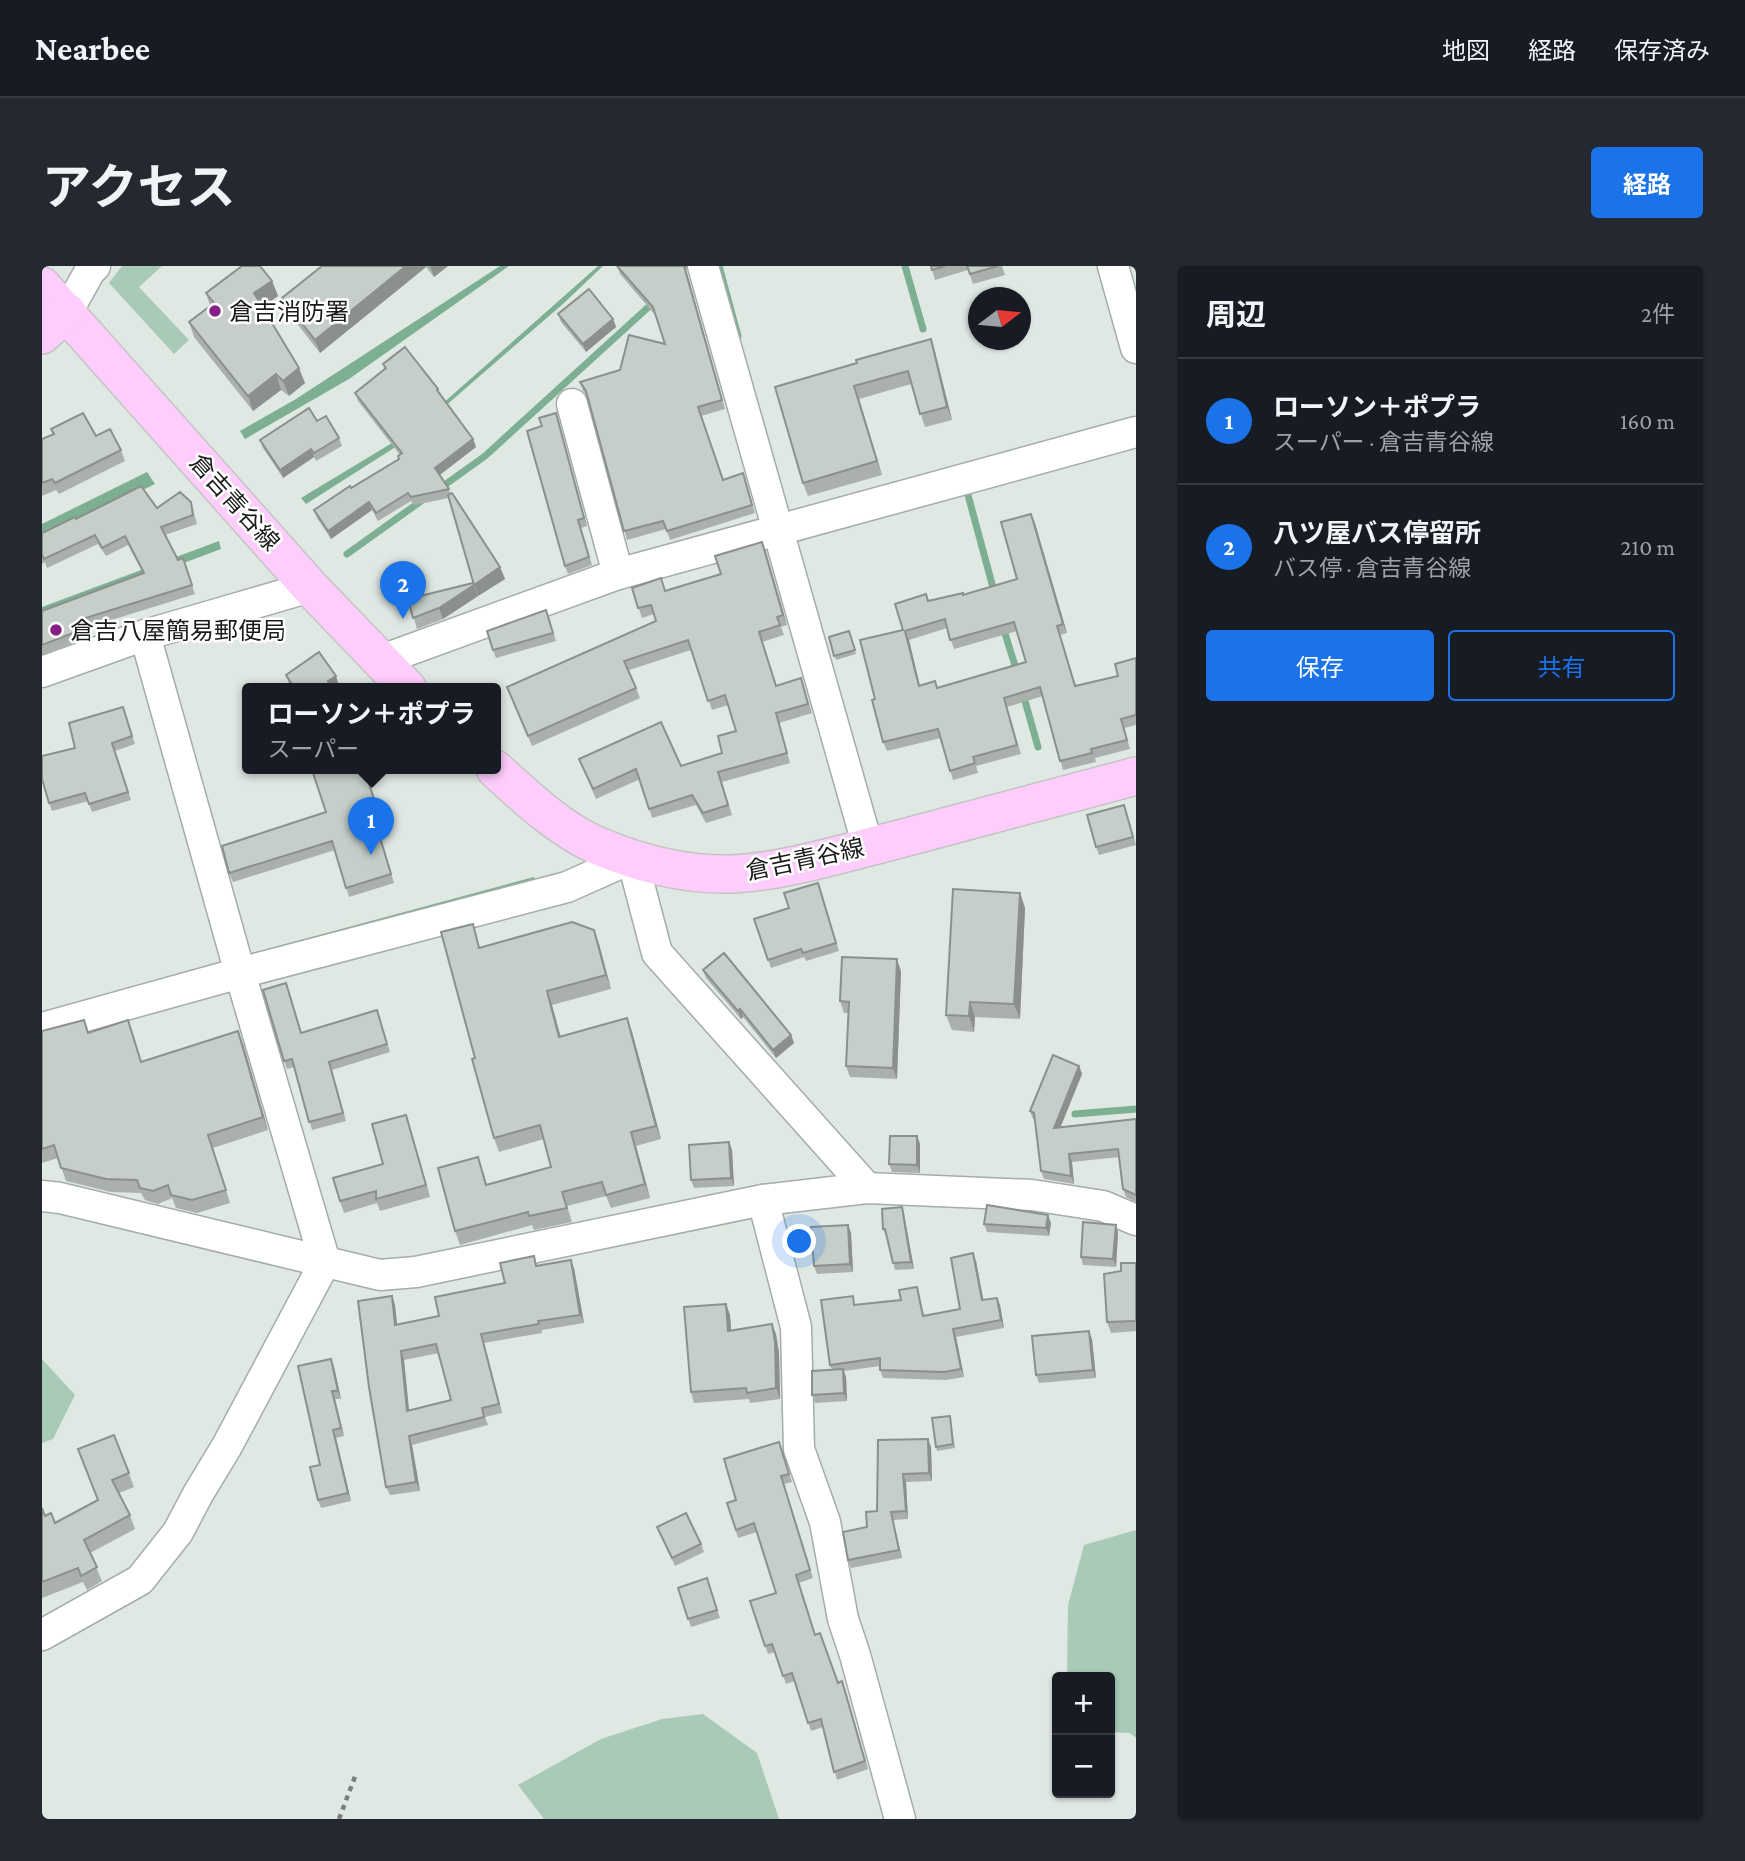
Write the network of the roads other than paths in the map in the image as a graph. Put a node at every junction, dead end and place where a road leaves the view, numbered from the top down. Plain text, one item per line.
1 (95, 266) edge
2 (703, 266) edge
3 (1113, 266) edge
4 (42, 286) edge
5 (54, 324) edge
6 (1136, 348) edge
7 (572, 404) dead end
8 (1136, 432) edge
9 (780, 530) junction
10 (618, 574) junction
11 (310, 587) junction
12 (145, 635) junction
13 (379, 661) junction
14 (42, 672) edge
15 (402, 683) edge
16 (501, 774) edge
17 (1136, 776) edge
18 (868, 847) junction
19 (632, 858) junction
20 (240, 973) junction
21 (42, 1028) edge
22 (867, 1188) junction
23 (42, 1196) edge
24 (763, 1200) junction
25 (1136, 1220) edge
26 (325, 1262) junction
27 (42, 1635) edge
28 (900, 1819) edge

1 - 5 street
2 - 9 street
3 - 6 street
4 - 5 main road, 倉吉青谷線
5 - 11 main road, 倉吉青谷線
7 - 10 street
8 - 9 street
9 - 10 street
9 - 18 street
10 - 13 street
11 - 12 street
11 - 13 main road, 倉吉青谷線
12 - 14 street
12 - 20 street
13 - 15 main road, 倉吉青谷線
16 - 19 main road, 倉吉青谷線
17 - 18 main road, 倉吉青谷線
18 - 19 main road, 倉吉青谷線
19 - 20 street
19 - 22 street
20 - 21 street
20 - 26 street
22 - 24 street
22 - 25 street
23 - 26 street
24 - 26 street
24 - 28 street
26 - 27 street

